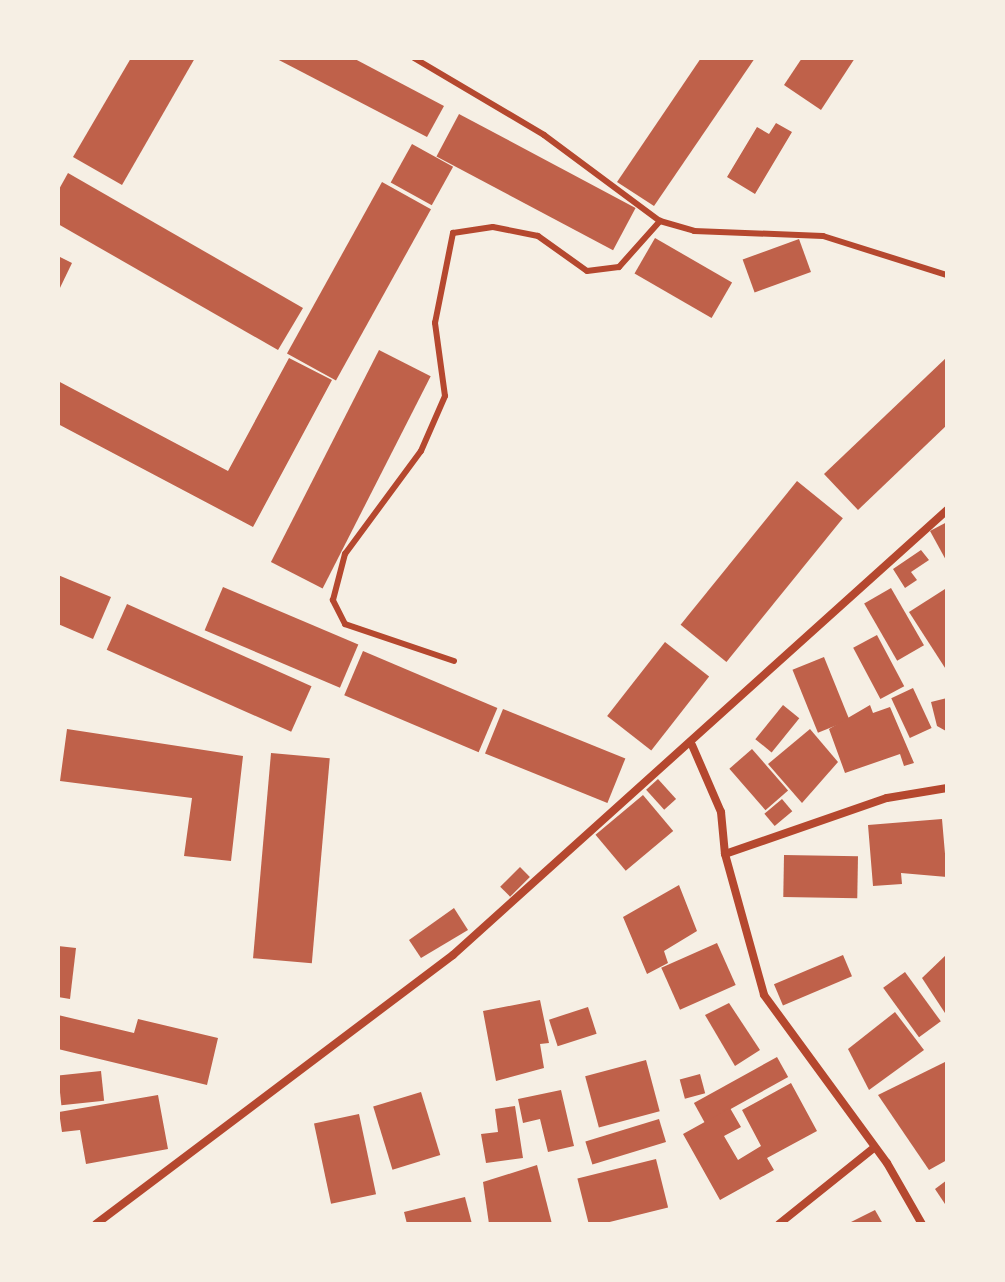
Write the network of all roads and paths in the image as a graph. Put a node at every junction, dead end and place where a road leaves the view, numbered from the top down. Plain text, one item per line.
1 (414, 58) edge
2 (660, 221) junction
3 (947, 275) edge
4 (947, 510) edge
5 (454, 661) dead end
6 (692, 745) junction
7 (947, 788) edge
8 (725, 854) junction
9 (874, 1148) junction
10 (96, 1224) edge
11 (779, 1224) edge
12 (922, 1224) edge

1 - 2 lane
2 - 3 lane
2 - 5 lane
4 - 6 street
6 - 8 street
6 - 10 street
7 - 8 street
8 - 9 street
9 - 11 street
9 - 12 street

